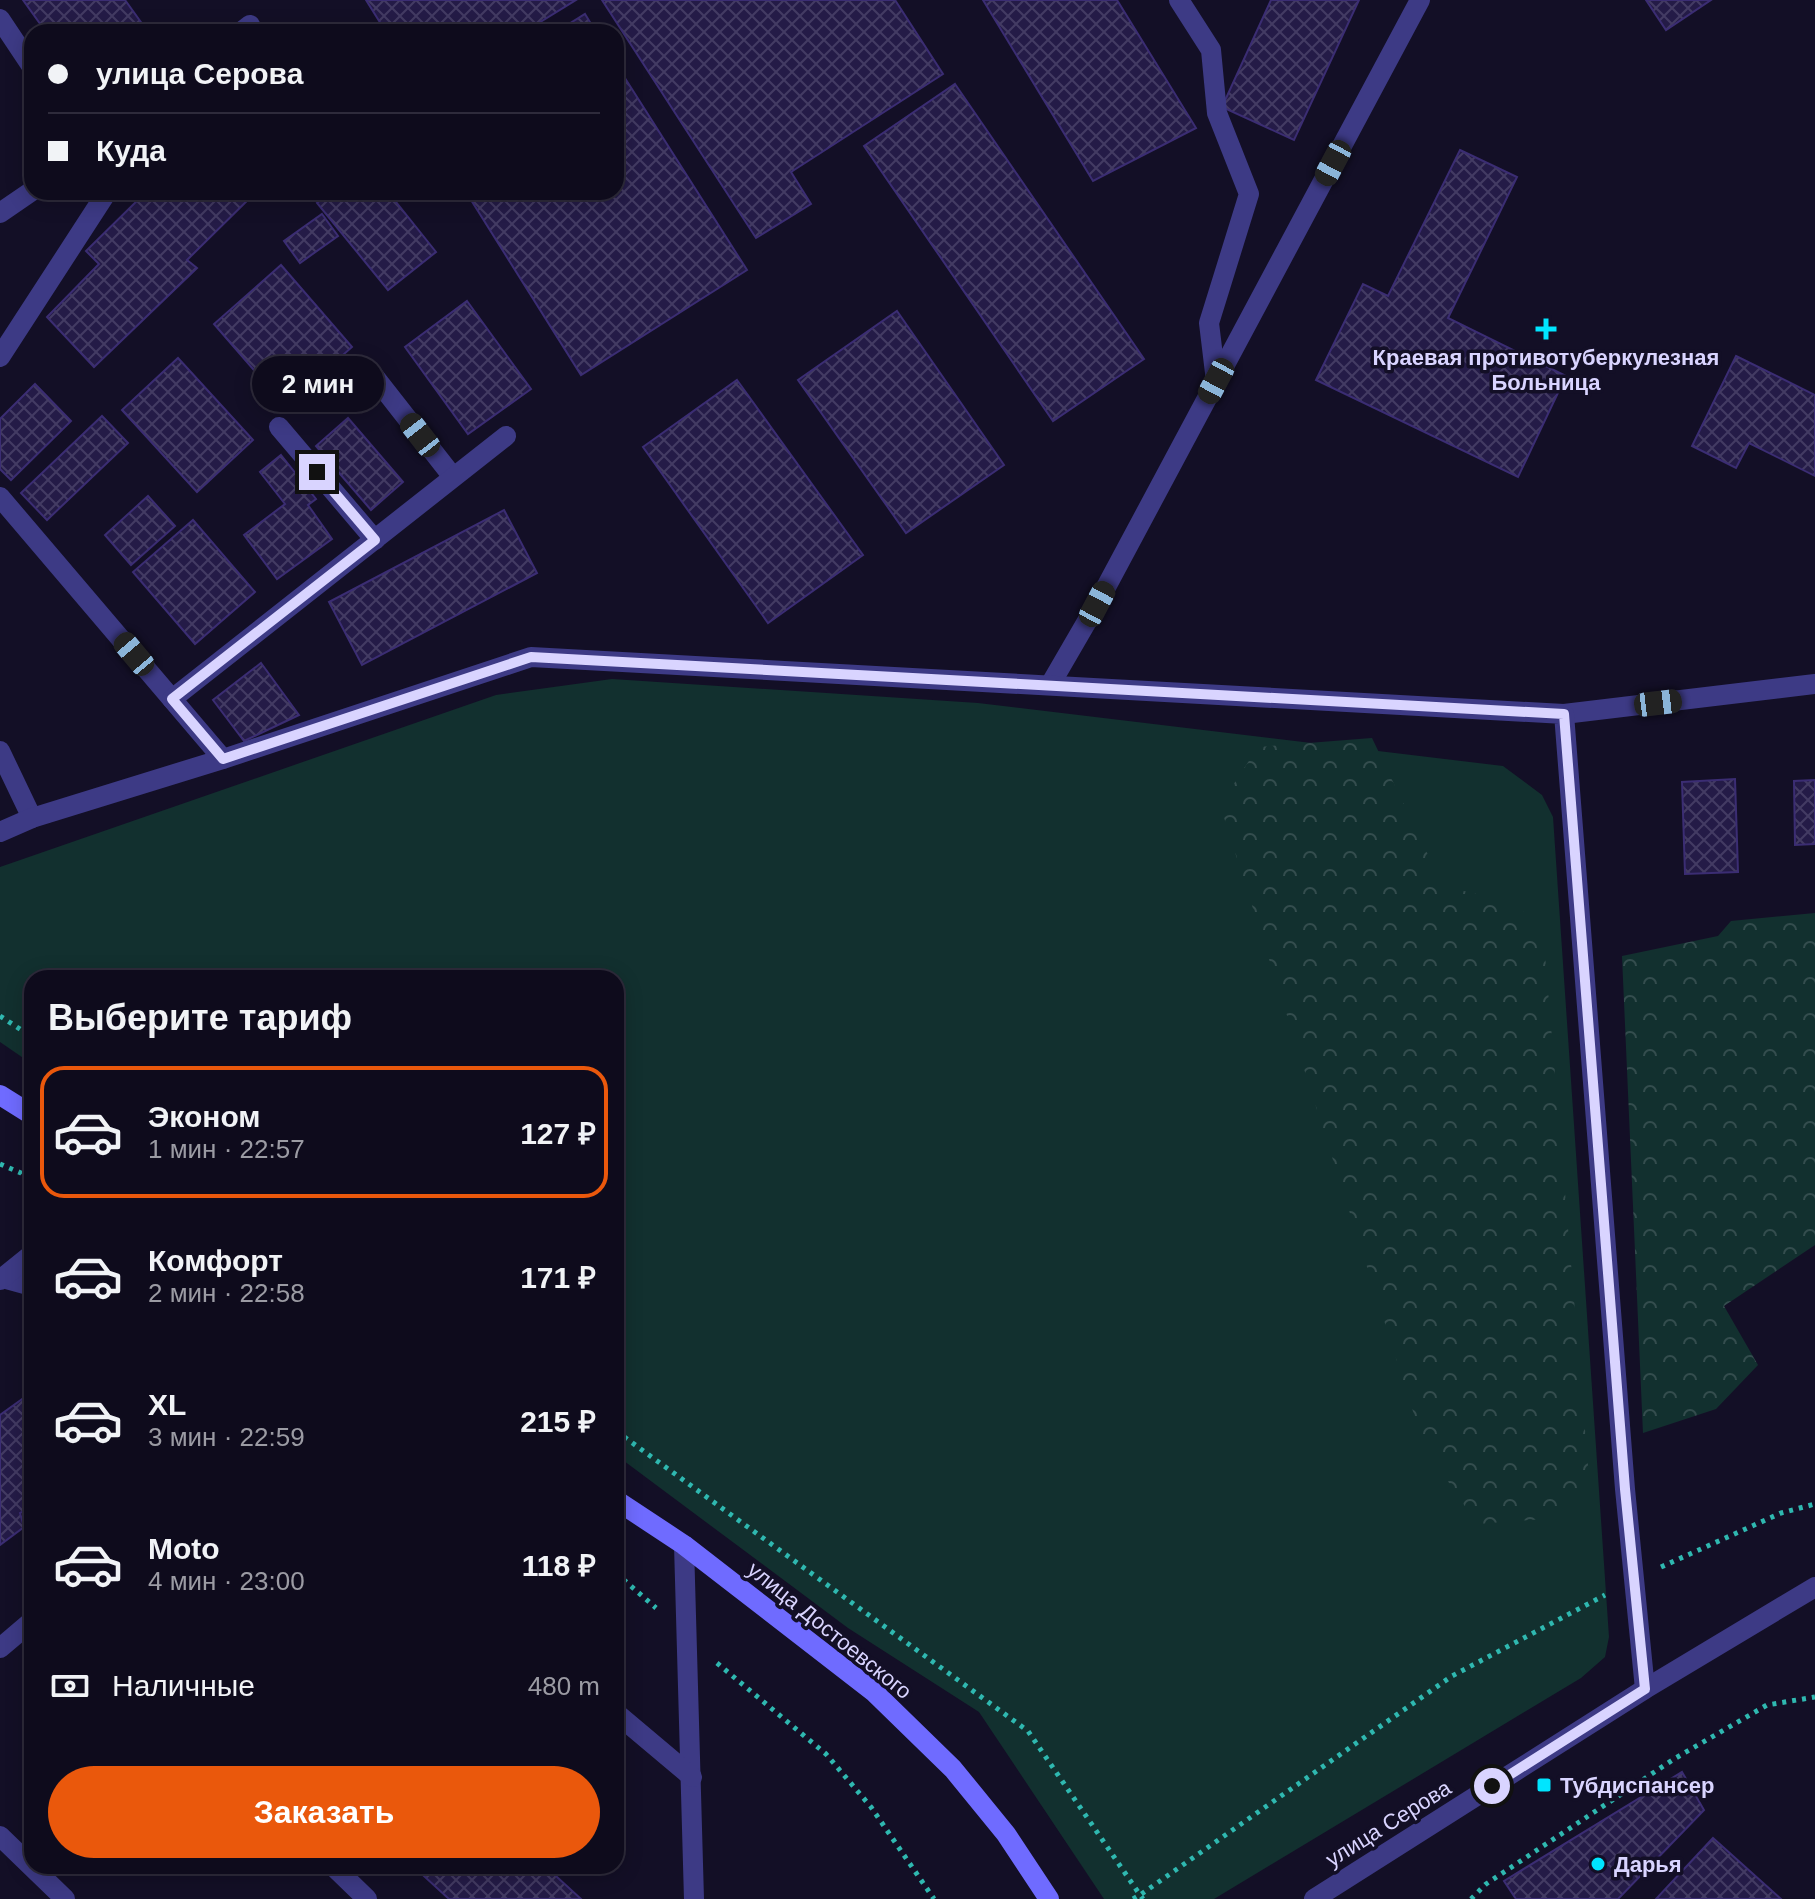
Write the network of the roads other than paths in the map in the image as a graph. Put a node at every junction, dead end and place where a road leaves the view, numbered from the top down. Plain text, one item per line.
1 (1179, 0) edge
2 (1420, 0) edge
3 (0, 19) edge
4 (24, 55) edge
5 (24, 196) edge
6 (102, 200) edge
7 (0, 213) edge
8 (0, 357) edge
9 (370, 371) dead end
10 (1216, 381) junction
11 (279, 427) dead end
12 (506, 436) dead end
13 (453, 477) junction
14 (0, 497) edge
15 (375, 540) junction
16 (1815, 684) edge
17 (1050, 685) junction
18 (172, 699) junction
19 (1564, 714) junction
20 (0, 751) edge
21 (223, 759) junction
22 (32, 818) junction
23 (0, 832) edge
24 (0, 1095) edge
25 (24, 1110) edge
26 (24, 1261) edge
27 (2, 1279) edge
28 (24, 1284) edge
29 (624, 1505) edge
30 (684, 1545) junction
31 (1815, 1587) edge
32 (24, 1628) edge
33 (0, 1648) edge
34 (1645, 1689) junction
35 (624, 1720) edge
36 (692, 1777) junction
37 (0, 1836) edge
38 (24, 1859) edge
39 (39, 1874) edge
40 (341, 1874) edge
41 (65, 1899) edge
42 (367, 1899) edge
43 (694, 1899) edge
44 (1049, 1899) edge
45 (1314, 1899) edge

1 - 10 street
2 - 10 street
3 - 4 street
5 - 7 street
6 - 8 street
9 - 13 street
10 - 17 street
11 - 15 street
12 - 13 street
13 - 15 street
14 - 18 street
15 - 18 street
16 - 19 street
17 - 19 street
17 - 21 street
18 - 21 street
19 - 34 street
20 - 22 street
21 - 22 street
22 - 23 street
24 - 25 main road
26 - 27 street
27 - 28 street
29 - 30 main road, улица Достоевского
30 - 36 street
30 - 44 main road, улица Достоевского
31 - 34 street, улица Серова
32 - 33 street
34 - 45 street, улица Серова
35 - 36 street
36 - 43 street
37 - 38 street
39 - 41 street
40 - 42 street

